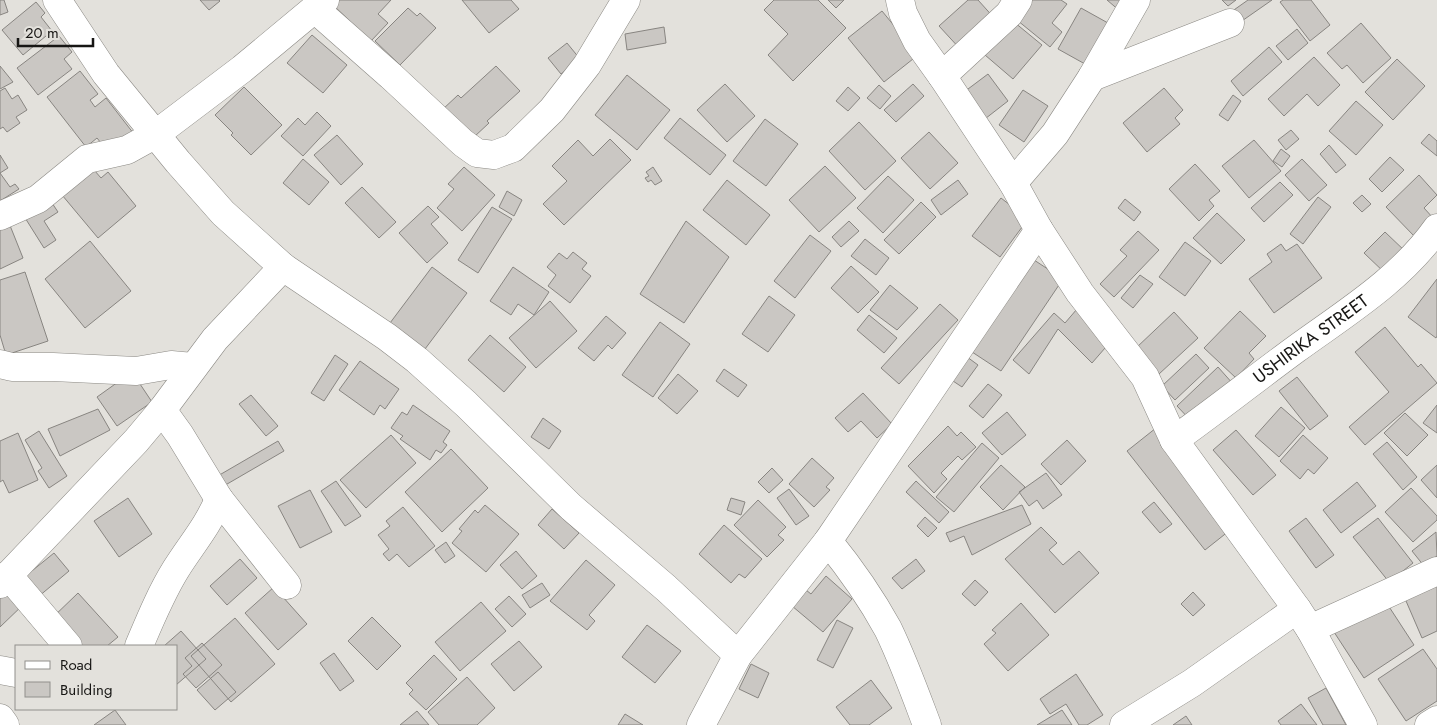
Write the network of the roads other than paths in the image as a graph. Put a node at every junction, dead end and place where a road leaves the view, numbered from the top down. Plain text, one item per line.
1 (57, 0) edge
2 (626, 0) edge
3 (900, 0) edge
4 (1018, 0) edge
5 (1136, 0) edge
6 (320, 5) edge
7 (1230, 23) dead end
8 (942, 76) junction
9 (1092, 77) junction
10 (156, 134) junction
11 (1013, 183) junction
12 (0, 216) edge
13 (1437, 228) edge
14 (1039, 230) junction
15 (283, 267) junction
16 (0, 364) edge
17 (193, 367) junction
18 (162, 410) junction
19 (1174, 440) junction
20 (219, 499) junction
21 (828, 540) junction
22 (1437, 571) edge
23 (4, 580) edge
24 (287, 585) dead end
25 (1303, 619) junction
26 (67, 645) edge
27 (139, 645) edge
28 (738, 654) junction
29 (0, 670) edge
30 (15, 673) edge
31 (0, 718) edge
32 (1437, 720) edge
33 (5, 725) edge
34 (701, 725) edge
35 (927, 725) edge
36 (1124, 725) edge
37 (1363, 725) edge
38 (1428, 725) edge

1 - 10 street
2 - 6 street
3 - 8 street
4 - 8 street
5 - 9 street
6 - 10 street
7 - 9 street
8 - 11 street
9 - 11 street
10 - 12 street
10 - 15 street
11 - 14 street
13 - 19 street, USHIRIKA STREET
14 - 19 street
14 - 21 street
15 - 17 street
15 - 28 street
16 - 17 street
17 - 18 street
18 - 20 street
18 - 23 street
19 - 25 street
20 - 24 street
20 - 27 street
21 - 28 street
21 - 35 street
22 - 25 street
23 - 26 street
25 - 36 street
25 - 37 street
28 - 34 street
29 - 30 street
31 - 33 street
32 - 38 street

